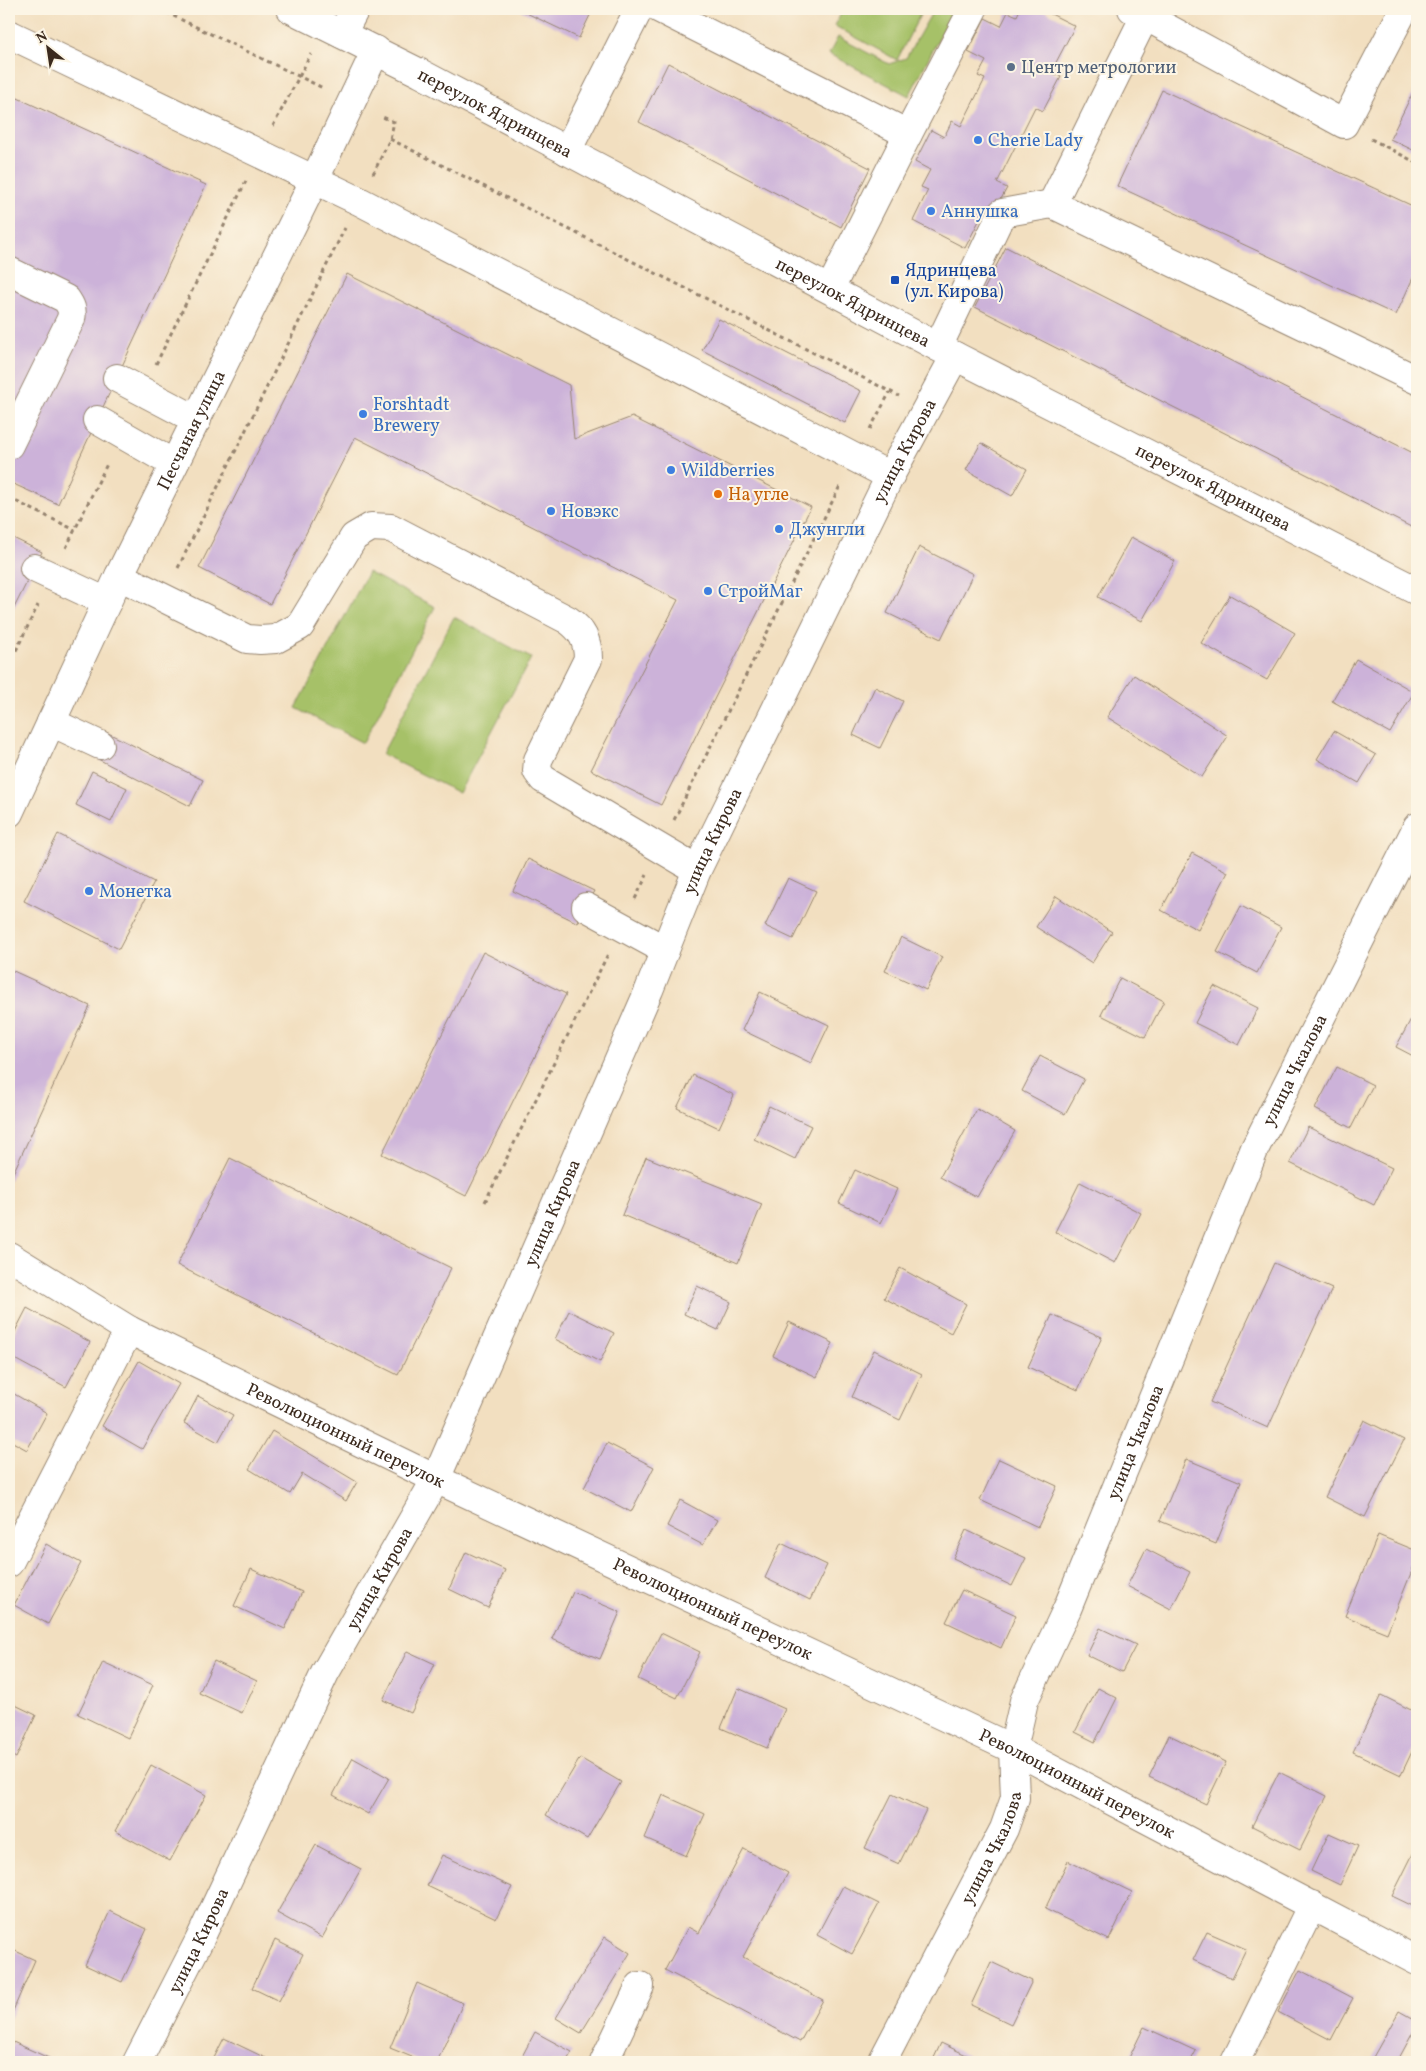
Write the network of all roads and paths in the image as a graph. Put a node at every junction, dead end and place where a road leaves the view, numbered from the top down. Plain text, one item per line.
1 (159, 9) edge
2 (291, 9) edge
3 (355, 9) edge
4 (639, 9) edge
5 (660, 9) edge
6 (974, 9) edge
7 (1404, 9) edge
8 (1139, 13) edge
9 (334, 30) junction
10 (9, 34) edge
11 (376, 50) junction
12 (300, 76) junction
13 (394, 122) dead end
14 (1344, 124) junction
15 (908, 134) junction
16 (390, 139) junction
17 (567, 151) junction
18 (259, 154) junction
19 (1417, 163) edge
20 (314, 180) junction
21 (359, 201) junction
22 (1052, 204) junction
23 (9, 272) edge
24 (830, 289) junction
25 (947, 352) junction
26 (117, 378) dead end
27 (1417, 380) edge
28 (97, 420) dead end
29 (197, 420) junction
30 (9, 445) edge
31 (854, 458) junction
32 (174, 464) junction
33 (890, 476) junction
34 (9, 498) edge
35 (75, 530) dead end
36 (34, 568) dead end
37 (178, 568) dead end
38 (119, 576) junction
39 (1417, 591) edge
40 (107, 602) junction
41 (51, 722) junction
42 (100, 744) dead end
43 (17, 773) edge
44 (9, 813) edge
45 (1417, 827) edge
46 (697, 870) junction
47 (586, 907) dead end
48 (664, 950) junction
49 (9, 1256) edge
50 (129, 1330) junction
51 (436, 1479) junction
52 (9, 1563) edge
53 (1013, 1749) junction
54 (1312, 1905) junction
55 (1417, 1961) edge
56 (640, 1986) dead end
57 (137, 2062) edge
58 (604, 2062) edge
59 (882, 2062) edge
60 (1235, 2062) edge

1 - 12 path
2 - 9 street, переулок Ядринцева
3 - 9 street
4 - 17 street
5 - 15 street
6 - 15 street
7 - 14 street
8 - 14 street
8 - 22 street
9 - 11 street, переулок Ядринцева
9 - 12 path
10 - 18 street
11 - 17 street, переулок Ядринцева
11 - 20 street, Песчаная улица
12 - 18 path
13 - 16 path
14 - 19 path
15 - 24 street
16 - 21 path
16 - 31 path
17 - 24 street, переулок Ядринцева
18 - 20 street
20 - 21 street
20 - 29 street, Песчаная улица
21 - 31 street
21 - 37 path
22 - 25 street, улица Кирова
22 - 27 street
23 - 30 street
24 - 25 street, переулок Ядринцева
25 - 33 street, улица Кирова
25 - 39 street, переулок Ядринцева
26 - 29 street
28 - 32 street
29 - 32 street, Песчаная улица
31 - 33 street
32 - 38 street, Песчаная улица
33 - 46 street, улица Кирова
34 - 35 path
36 - 40 street
38 - 40 street, Песчаная улица
38 - 46 street
40 - 41 street, Песчаная улица
41 - 42 street
41 - 43 street, Песчаная улица
43 - 44 street, Песчаная улица
45 - 53 street, улица Чкалова
46 - 48 street, улица Кирова
47 - 48 street
48 - 51 street, улица Кирова
49 - 50 street, Революционный переулок
50 - 51 street, Революционный переулок
50 - 52 street
51 - 53 street, Революционный переулок
51 - 57 street, улица Кирова
53 - 54 street, Революционный переулок
53 - 59 street, улица Чкалова
54 - 55 street, Революционный переулок
54 - 60 street
56 - 58 street

